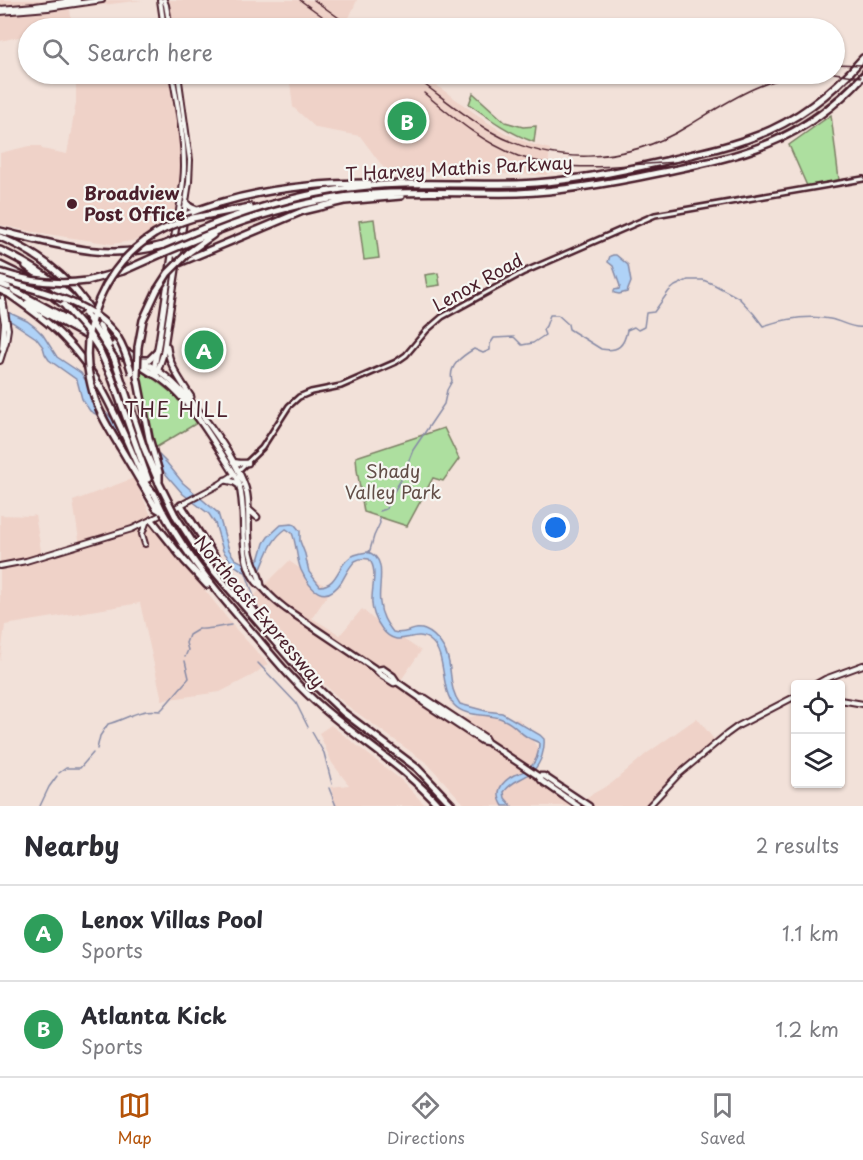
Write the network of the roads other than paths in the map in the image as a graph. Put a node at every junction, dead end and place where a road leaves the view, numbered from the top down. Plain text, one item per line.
1 (78, 0) edge
2 (102, 0) edge
3 (162, 0) edge
4 (62, 1) edge
5 (0, 10) edge
6 (163, 18) edge
7 (168, 18) edge
8 (863, 58) edge
9 (863, 76) edge
10 (845, 77) edge
11 (174, 84) edge
12 (179, 84) edge
13 (838, 84) edge
14 (863, 179) edge
15 (395, 184) junction
16 (460, 193) junction
17 (186, 203) junction
18 (273, 203) junction
19 (197, 210) junction
20 (184, 215) junction
21 (178, 218) junction
22 (234, 225) junction
23 (0, 231) edge
24 (0, 237) edge
25 (173, 250) junction
26 (1, 254) edge
27 (188, 256) junction
28 (178, 261) junction
29 (0, 266) edge
30 (0, 272) edge
31 (0, 281) edge
32 (0, 290) edge
33 (9, 294) junction
34 (1, 303) edge
35 (6, 325) junction
36 (166, 337) junction
37 (99, 349) junction
38 (157, 352) junction
39 (114, 358) junction
40 (140, 360) junction
41 (0, 361) edge
42 (156, 372) junction
43 (135, 374) junction
44 (199, 410) junction
45 (233, 462) junction
46 (248, 463) junction
47 (237, 472) junction
48 (225, 480) junction
49 (159, 483) junction
50 (240, 486) junction
51 (154, 495) junction
52 (242, 498) junction
53 (182, 505) junction
54 (248, 509) junction
55 (164, 515) junction
56 (257, 517) dead end
57 (249, 518) junction
58 (149, 521) junction
59 (243, 525) junction
60 (144, 544) dead end
61 (247, 550) junction
62 (0, 566) edge
63 (223, 598) junction
64 (261, 626) junction
65 (863, 665) edge
66 (823, 680) edge
67 (791, 700) edge
68 (845, 701) edge
69 (863, 704) edge
70 (538, 776) junction
71 (440, 806) edge
72 (453, 806) edge
73 (578, 806) edge
74 (589, 806) edge
75 (649, 806) edge

1 - 4 main road
2 - 5 main road
3 - 6 main road
3 - 7 main road
4 - 5 main road
8 - 10 highway, T Harvey Mathis Parkway
9 - 16 highway, T Harvey Mathis Parkway
11 - 21 main road
12 - 17 main road
13 - 15 highway, T Harvey Mathis Parkway
14 - 46 street, Lenox Road
15 - 18 highway, T Harvey Mathis Parkway
15 - 19 highway
16 - 22 highway, T Harvey Mathis Parkway
16 - 27 highway
17 - 19 highway
17 - 20 main road
18 - 23 highway, T Harvey Mathis Parkway, bridge
18 - 55 highway, bridge
19 - 20 highway
20 - 21 highway
20 - 28 main road
21 - 25 main road
22 - 27 highway
22 - 30 highway, T Harvey Mathis Parkway, bridge
24 - 39 highway, Northeast Expressway, bridge
25 - 28 highway
25 - 38 main road
26 - 37 highway, bridge
26 - 39 highway, bridge
27 - 28 highway
27 - 43 highway, bridge
28 - 36 main road
29 - 37 highway, Northeast Expressway, bridge
31 - 35 main road
31 - 40 highway, bridge
31 - 43 highway, bridge
32 - 33 highway, bridge
33 - 42 highway
33 - 51 highway
34 - 35 main road
35 - 41 main road
36 - 42 main road
36 - 44 main road
37 - 51 highway, Northeast Expressway
38 - 40 highway
38 - 42 main road
39 - 49 highway, Northeast Expressway
40 - 42 highway
42 - 44 main road
42 - 47 main road
43 - 49 highway
44 - 45 main road
45 - 46 main road
45 - 47 main road
46 - 47 street, Lenox Road
47 - 48 main road, Lenox Road
47 - 50 main road
47 - 54 main road
48 - 50 main road
48 - 53 main road, Lenox Road
49 - 64 highway, Northeast Expressway, bridge
50 - 52 main road
51 - 55 highway, Northeast Expressway
52 - 57 main road
52 - 59 main road
53 - 55 main road, Lenox Road
53 - 64 highway
54 - 56 main road
54 - 57 main road
55 - 58 main road, Lenox Road
55 - 63 highway, Northeast Expressway
57 - 59 main road
57 - 61 main road
58 - 60 main road
58 - 62 main road, Lenox Road
58 - 63 highway
59 - 61 main road
61 - 70 main road
63 - 71 highway, Northeast Expressway
64 - 72 highway, Northeast Expressway
65 - 66 main road
67 - 75 main road
68 - 69 main road
70 - 73 main road
70 - 74 main road

